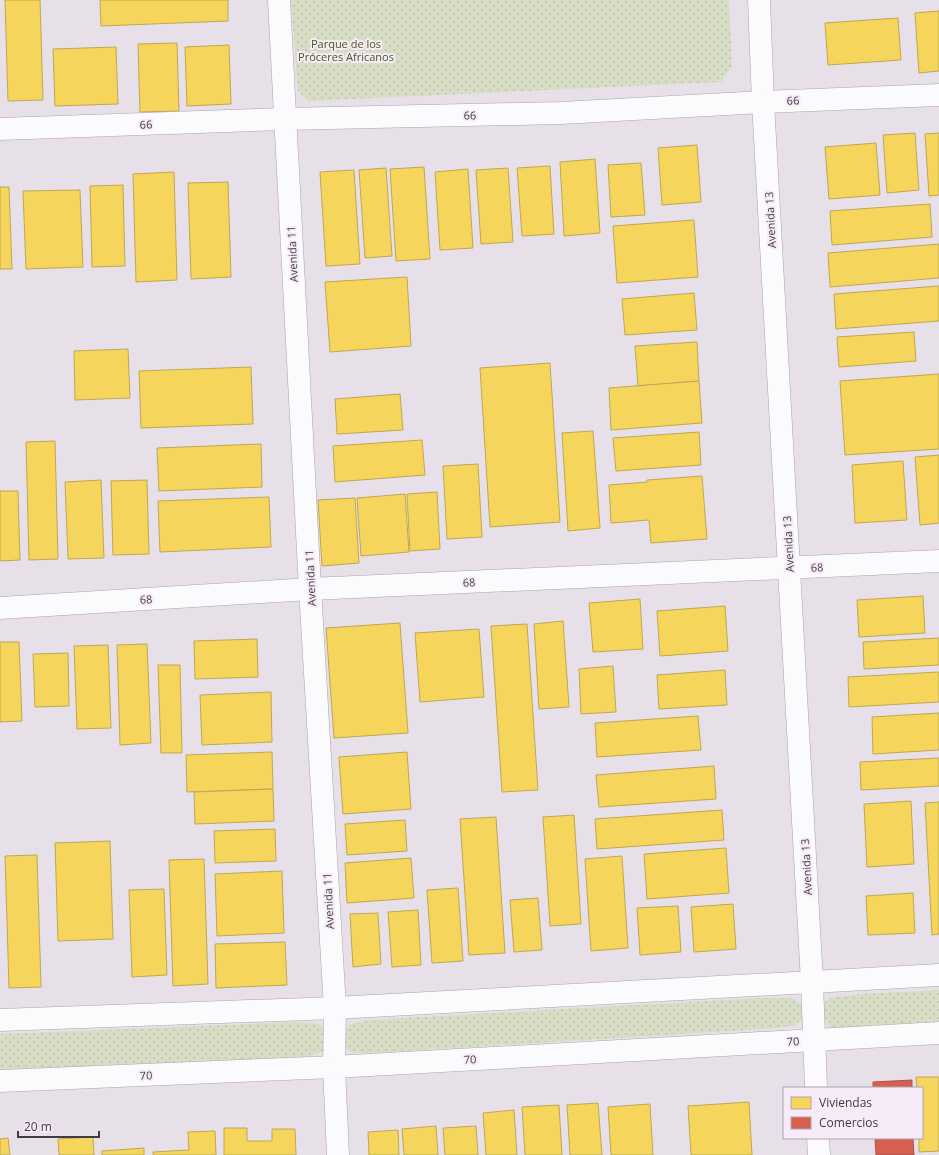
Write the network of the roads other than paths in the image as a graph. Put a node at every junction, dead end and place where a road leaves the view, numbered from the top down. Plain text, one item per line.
1 (279, 0) edge
2 (759, 0) edge
3 (939, 95) edge
4 (764, 102) junction
5 (285, 119) junction
6 (0, 129) edge
7 (939, 561) edge
8 (789, 568) junction
9 (310, 589) junction
10 (0, 608) edge
11 (939, 975) edge
12 (812, 982) junction
13 (335, 1008) junction
14 (0, 1020) edge
15 (939, 1033) edge
16 (814, 1040) junction
17 (334, 1067) junction
18 (0, 1081) edge
19 (816, 1087) edge
20 (818, 1139) edge
21 (338, 1155) edge
22 (818, 1155) edge

1 - 5 street, Avenida 11
2 - 4 street, Avenida 13
3 - 4 street, 66
4 - 5 street, 66
4 - 8 street, Avenida 13
5 - 6 street, 66
5 - 9 street, Avenida 11
7 - 8 street, 68
8 - 9 street, 68
8 - 12 street, Avenida 13
9 - 10 street, 68
9 - 13 street, Avenida 11
11 - 12 street
12 - 13 street
12 - 16 street, Avenida 13
13 - 14 street
13 - 17 street, Avenida 11
15 - 16 street, 70
16 - 17 street, 70
16 - 19 street, Avenida 13
17 - 18 street, 70
17 - 21 street, Avenida 11
20 - 22 street

